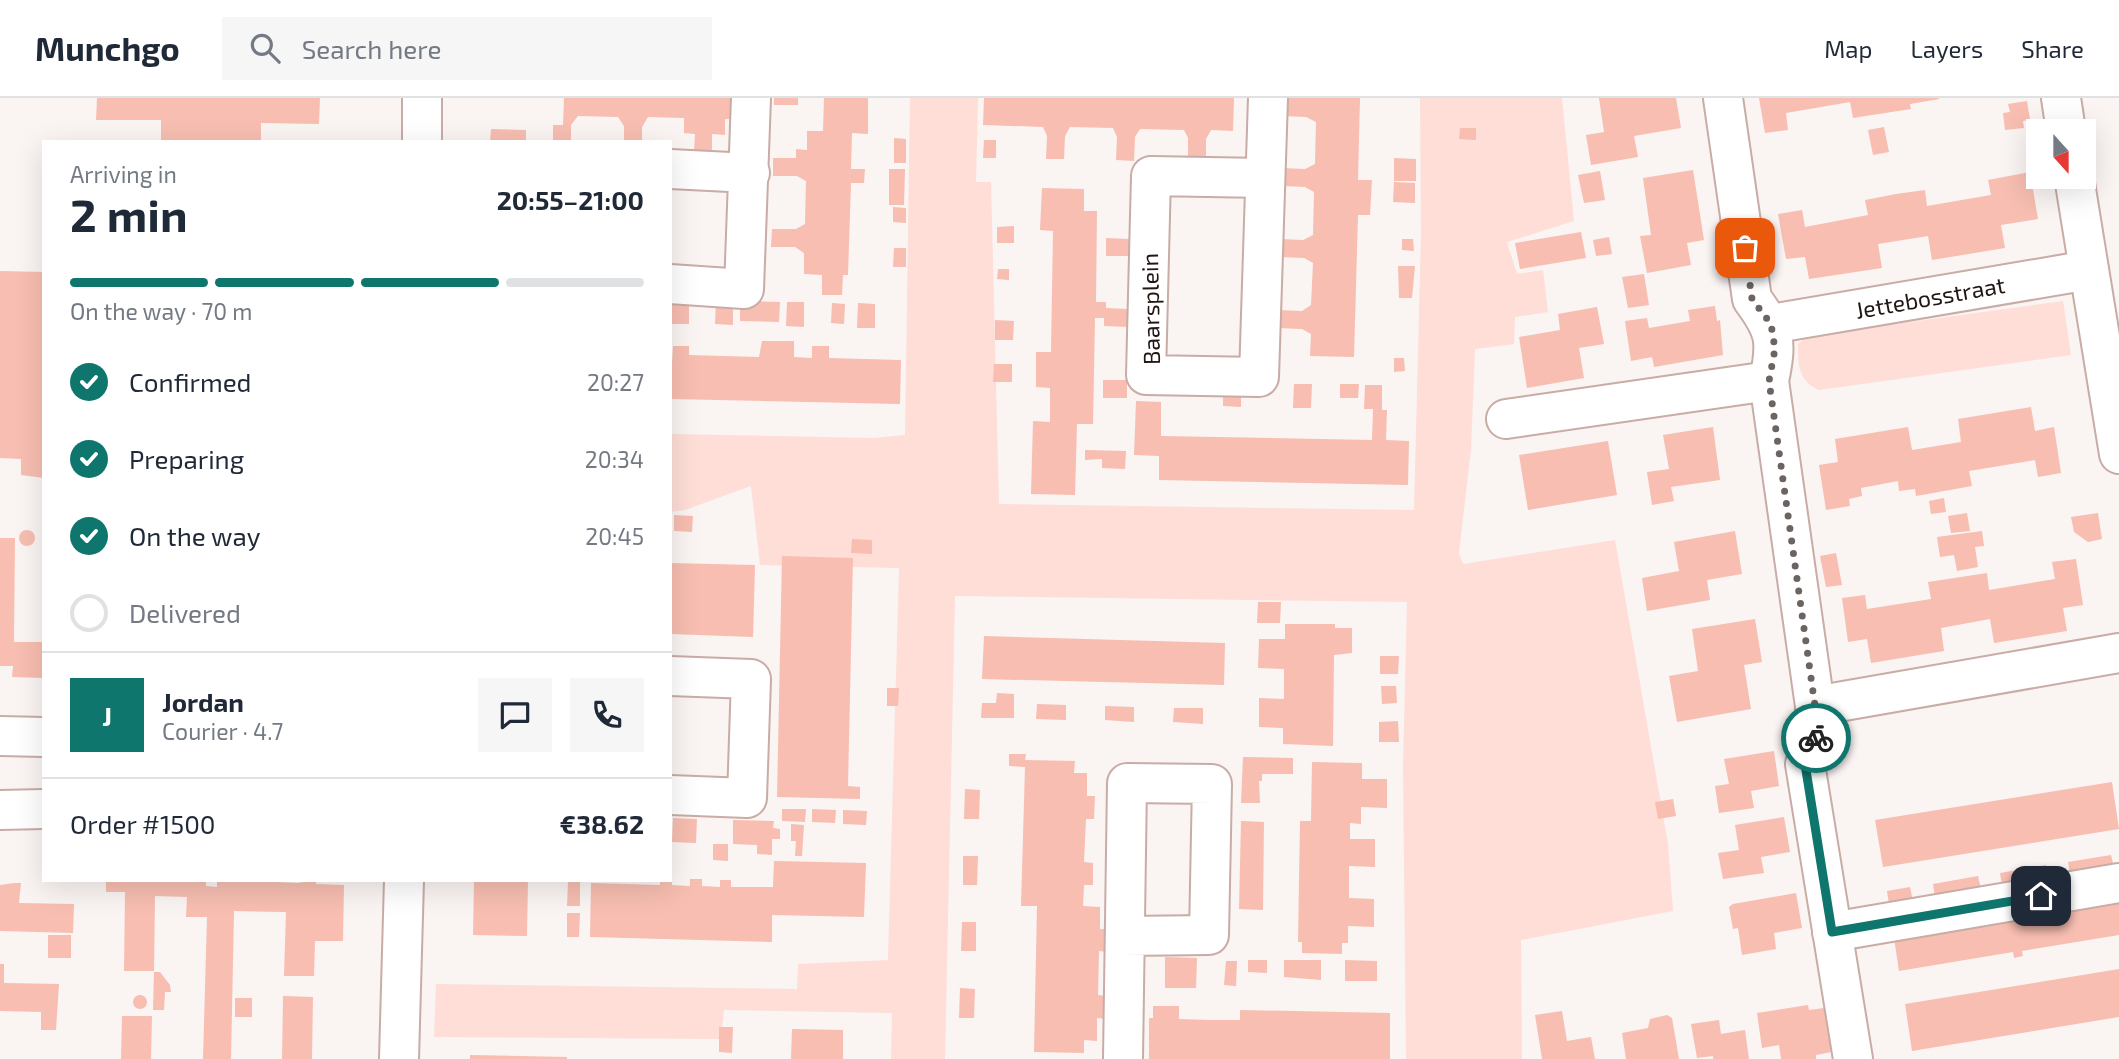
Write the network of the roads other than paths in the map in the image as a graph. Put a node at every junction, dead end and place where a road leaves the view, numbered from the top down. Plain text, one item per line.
1 (422, 98) edge
2 (751, 98) edge
3 (1268, 98) edge
4 (1723, 98) edge
5 (2061, 98) edge
6 (2064, 119) edge
7 (422, 140) edge
8 (672, 169) edge
9 (750, 173) junction
10 (1264, 178) junction
11 (2076, 189) edge
12 (2089, 270) junction
13 (672, 284) edge
14 (1771, 324) junction
15 (1769, 381) junction
16 (1506, 419) dead end
17 (2119, 454) edge
18 (2119, 653) edge
19 (672, 676) edge
20 (1815, 706) junction
21 (0, 736) edge
22 (42, 737) edge
23 (672, 795) edge
24 (42, 809) edge
25 (0, 810) edge
26 (404, 882) edge
27 (2119, 883) edge
28 (1832, 932) junction
29 (1125, 936) dead end
30 (399, 1059) edge
31 (1122, 1059) edge
32 (1853, 1059) edge

1 - 7 street
2 - 9 street
3 - 10 street, Baarsplein
4 - 14 street
5 - 6 street
8 - 9 street
9 - 13 street
10 - 10 street, Baarsplein
11 - 12 street
12 - 14 street, Jettebosstraat
12 - 17 street
14 - 15 street
15 - 16 street
15 - 20 street
18 - 20 street
19 - 23 street
20 - 28 street
21 - 22 street
24 - 25 street
26 - 30 street
27 - 28 street
28 - 32 street
29 - 31 street

